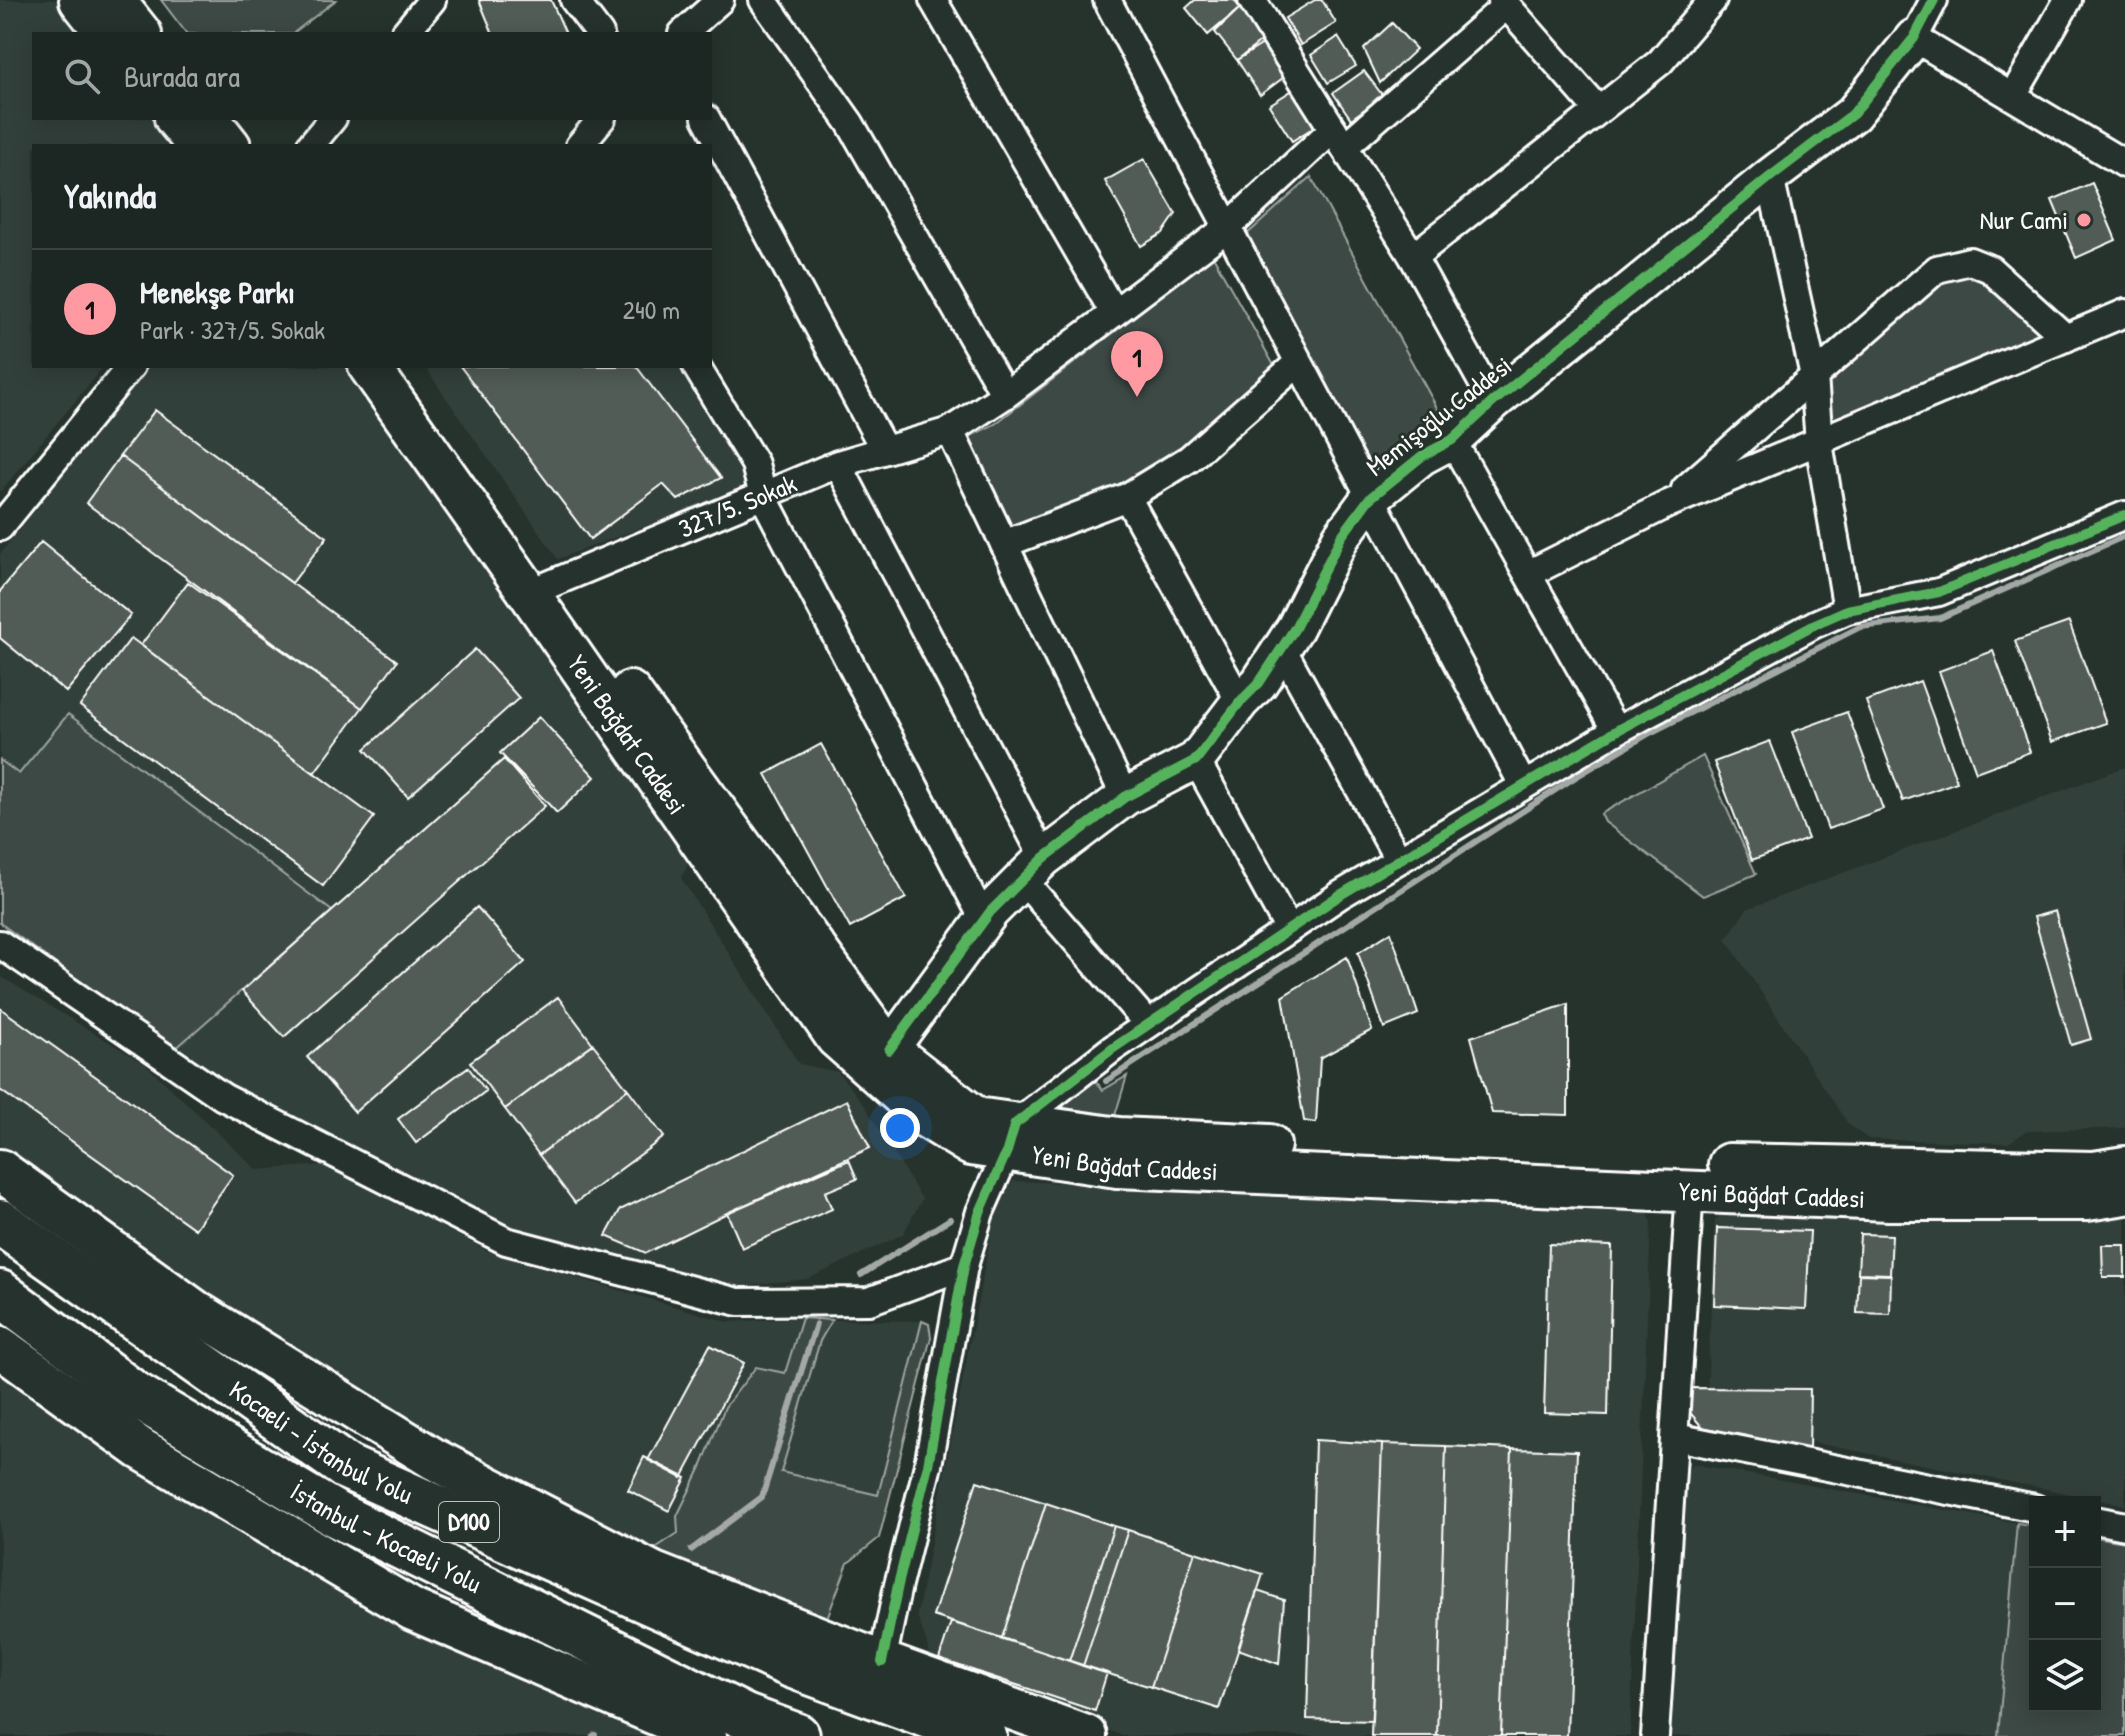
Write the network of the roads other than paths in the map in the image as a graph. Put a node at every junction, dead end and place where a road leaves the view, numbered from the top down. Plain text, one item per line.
1 (80, 0) edge
2 (114, 0) edge
3 (432, 0) edge
4 (574, 0) edge
5 (720, 0) edge
6 (763, 0) edge
7 (933, 0) edge
8 (1107, 0) edge
9 (1252, 0) edge
10 (1713, 0) edge
11 (2068, 0) edge
12 (1930, 1) edge
13 (1504, 2) edge
14 (105, 32) edge
15 (139, 32) edge
16 (406, 32) edge
17 (598, 32) edge
18 (684, 32) edge
19 (1914, 38) junction
20 (2013, 96) junction
21 (1598, 110) junction
22 (177, 120) edge
23 (210, 120) edge
24 (331, 120) edge
25 (600, 120) edge
26 (707, 120) edge
27 (1338, 138) junction
28 (196, 144) edge
29 (228, 144) edge
30 (312, 144) edge
31 (581, 144) edge
32 (2125, 164) edge
33 (1770, 177) junction
34 (1227, 228) junction
35 (1413, 257) junction
36 (1114, 313) junction
37 (2125, 313) edge
38 (2066, 338) junction
39 (1298, 363) junction
40 (129, 368) edge
41 (371, 368) edge
42 (400, 368) edge
43 (697, 368) edge
44 (1814, 376) junction
45 (1005, 395) junction
46 (1493, 402) junction
47 (950, 431) junction
48 (1452, 440) junction
49 (1819, 443) junction
50 (884, 449) junction
51 (838, 464) junction
52 (763, 496) junction
53 (1127, 497) junction
54 (1369, 499) junction
55 (1668, 504) junction
56 (2125, 515) edge
57 (0, 527) edge
58 (1004, 544) junction
59 (1528, 574) junction
60 (540, 588) junction
61 (1847, 610) junction
62 (1282, 648) junction
63 (1240, 702) junction
64 (1616, 731) junction
65 (1196, 760) junction
66 (1523, 785) junction
67 (1125, 797) junction
68 (1398, 859) junction
69 (1033, 868) junction
70 (984, 920) junction
71 (1288, 928) junction
72 (0, 944) edge
73 (1148, 1024) junction
74 (889, 1050) junction
75 (1011, 1138) junction
76 (2125, 1167) edge
77 (0, 1170) edge
78 (1690, 1189) junction
79 (2125, 1194) edge
80 (0, 1222) edge
81 (964, 1266) junction
82 (0, 1293) edge
83 (0, 1347) edge
84 (1675, 1437) junction
85 (2029, 1507) edge
86 (2101, 1521) edge
87 (2125, 1526) edge
88 (882, 1662) junction
89 (706, 1736) edge
90 (797, 1736) edge
91 (984, 1736) edge
92 (1086, 1736) edge
93 (1655, 1736) edge

1 - 14 main road
2 - 15 main road
3 - 16 street
4 - 17 street
5 - 18 street
6 - 45 street
7 - 36 street
8 - 34 street
9 - 27 street
10 - 21 street
11 - 20 street
12 - 19 street
13 - 21 street
13 - 27 street, 327/5. Sokak
19 - 20 street
19 - 33 street, Memişoğlu Caddesi
20 - 32 street
21 - 35 street
22 - 28 main road
23 - 29 main road
24 - 30 street
25 - 31 street
26 - 50 street
27 - 34 street, 327/5. Sokak
27 - 35 street
33 - 44 street
33 - 46 street, Memişoğlu Caddesi
34 - 36 street, 327/5. Sokak
34 - 39 street
35 - 46 street
36 - 45 street, 327/5. Sokak
37 - 38 street
38 - 44 street
38 - 49 street
39 - 53 street
39 - 54 street
40 - 57 street
41 - 60 main road, Yeni Bağdat Caddesi
42 - 60 main road, Yeni Bağdat Caddesi
43 - 52 street
44 - 49 street
44 - 55 street
45 - 47 street, 327/5. Sokak
46 - 48 street, Memişoğlu Caddesi
47 - 50 street, 327/5. Sokak
47 - 58 street
48 - 54 street, Memişoğlu Caddesi
48 - 59 street
49 - 55 street
49 - 61 street
50 - 51 street, 327/5. Sokak
51 - 52 street, 327/5. Sokak
51 - 69 street
52 - 60 street, 327/5. Sokak
52 - 70 street
53 - 58 street
53 - 63 street
54 - 62 street, Memişoğlu Caddesi
54 - 66 street
55 - 59 street
56 - 61 street
58 - 67 street
59 - 64 street
60 - 74 main road, Yeni Bağdat Caddesi
60 - 75 main road, Yeni Bağdat Caddesi
61 - 64 street
62 - 63 street, Memişoğlu Caddesi
62 - 68 street
63 - 65 street, Memişoğlu Caddesi
64 - 66 street
65 - 67 street, Memişoğlu Caddesi
65 - 71 street
66 - 68 street
67 - 69 street, Memişoğlu Caddesi
68 - 71 street
69 - 70 street, Memişoğlu Caddesi
69 - 73 street
70 - 74 street, Memişoğlu Caddesi
71 - 73 street
72 - 81 street
73 - 75 street
74 - 75 main road, Yeni Bağdat Caddesi
75 - 76 main road, Yeni Bağdat Caddesi
75 - 78 main road, Yeni Bağdat Caddesi
75 - 81 street
77 - 88 main road
78 - 79 main road, Yeni Bağdat Caddesi
78 - 84 street
80 - 91 highway, Kocaeli - İstanbul Yolu / D100
81 - 88 street
82 - 90 highway, İstanbul - Kocaeli Yolu / D100
83 - 89 main road
84 - 85 street
84 - 93 street
86 - 87 street
88 - 92 main road

